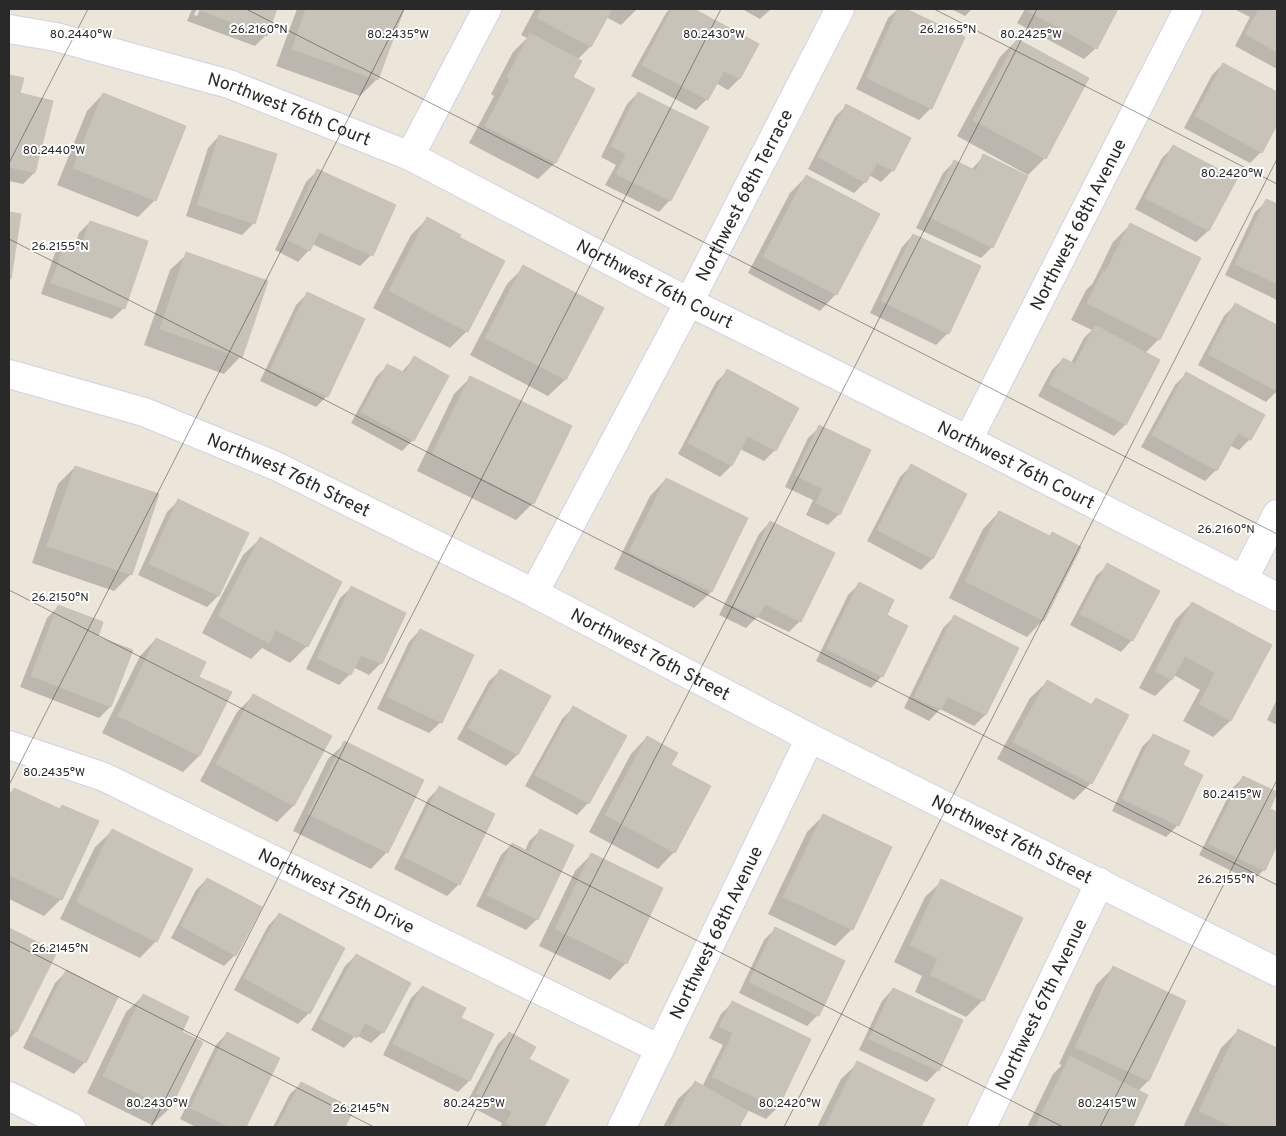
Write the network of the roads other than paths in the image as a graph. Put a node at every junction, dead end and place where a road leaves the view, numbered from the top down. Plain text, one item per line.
1 (488, 9) edge
2 (840, 9) edge
3 (1188, 9) edge
4 (9, 29) edge
5 (410, 156) junction
6 (689, 302) junction
7 (9, 378) edge
8 (968, 440) junction
9 (1277, 514) edge
10 (1243, 580) junction
11 (534, 594) junction
12 (1277, 597) edge
13 (810, 738) junction
14 (9, 745) edge
15 (1100, 882) junction
16 (1277, 972) edge
17 (660, 1049) junction
18 (9, 1096) edge
19 (71, 1127) edge
20 (622, 1127) edge
21 (982, 1127) edge

1 - 5 street
2 - 6 street, Northwest 68th Terrace
3 - 8 street, Northwest 68th Avenue
4 - 5 street, Northwest 76th Court
5 - 6 street, Northwest 76th Court
6 - 8 street, Northwest 76th Court
6 - 11 street, Northwest 68th Terrace
7 - 11 street, Northwest 76th Street
8 - 10 street, Northwest 76th Court
9 - 10 street
10 - 12 street, Northwest 76th Court
11 - 13 street, Northwest 76th Street
13 - 15 street, Northwest 76th Street
13 - 17 street, Northwest 68th Avenue
14 - 17 street, Northwest 75th Drive
15 - 16 street, Northwest 76th Street
15 - 21 street, Northwest 67th Avenue
17 - 20 street, Northwest 68th Avenue
18 - 19 street

